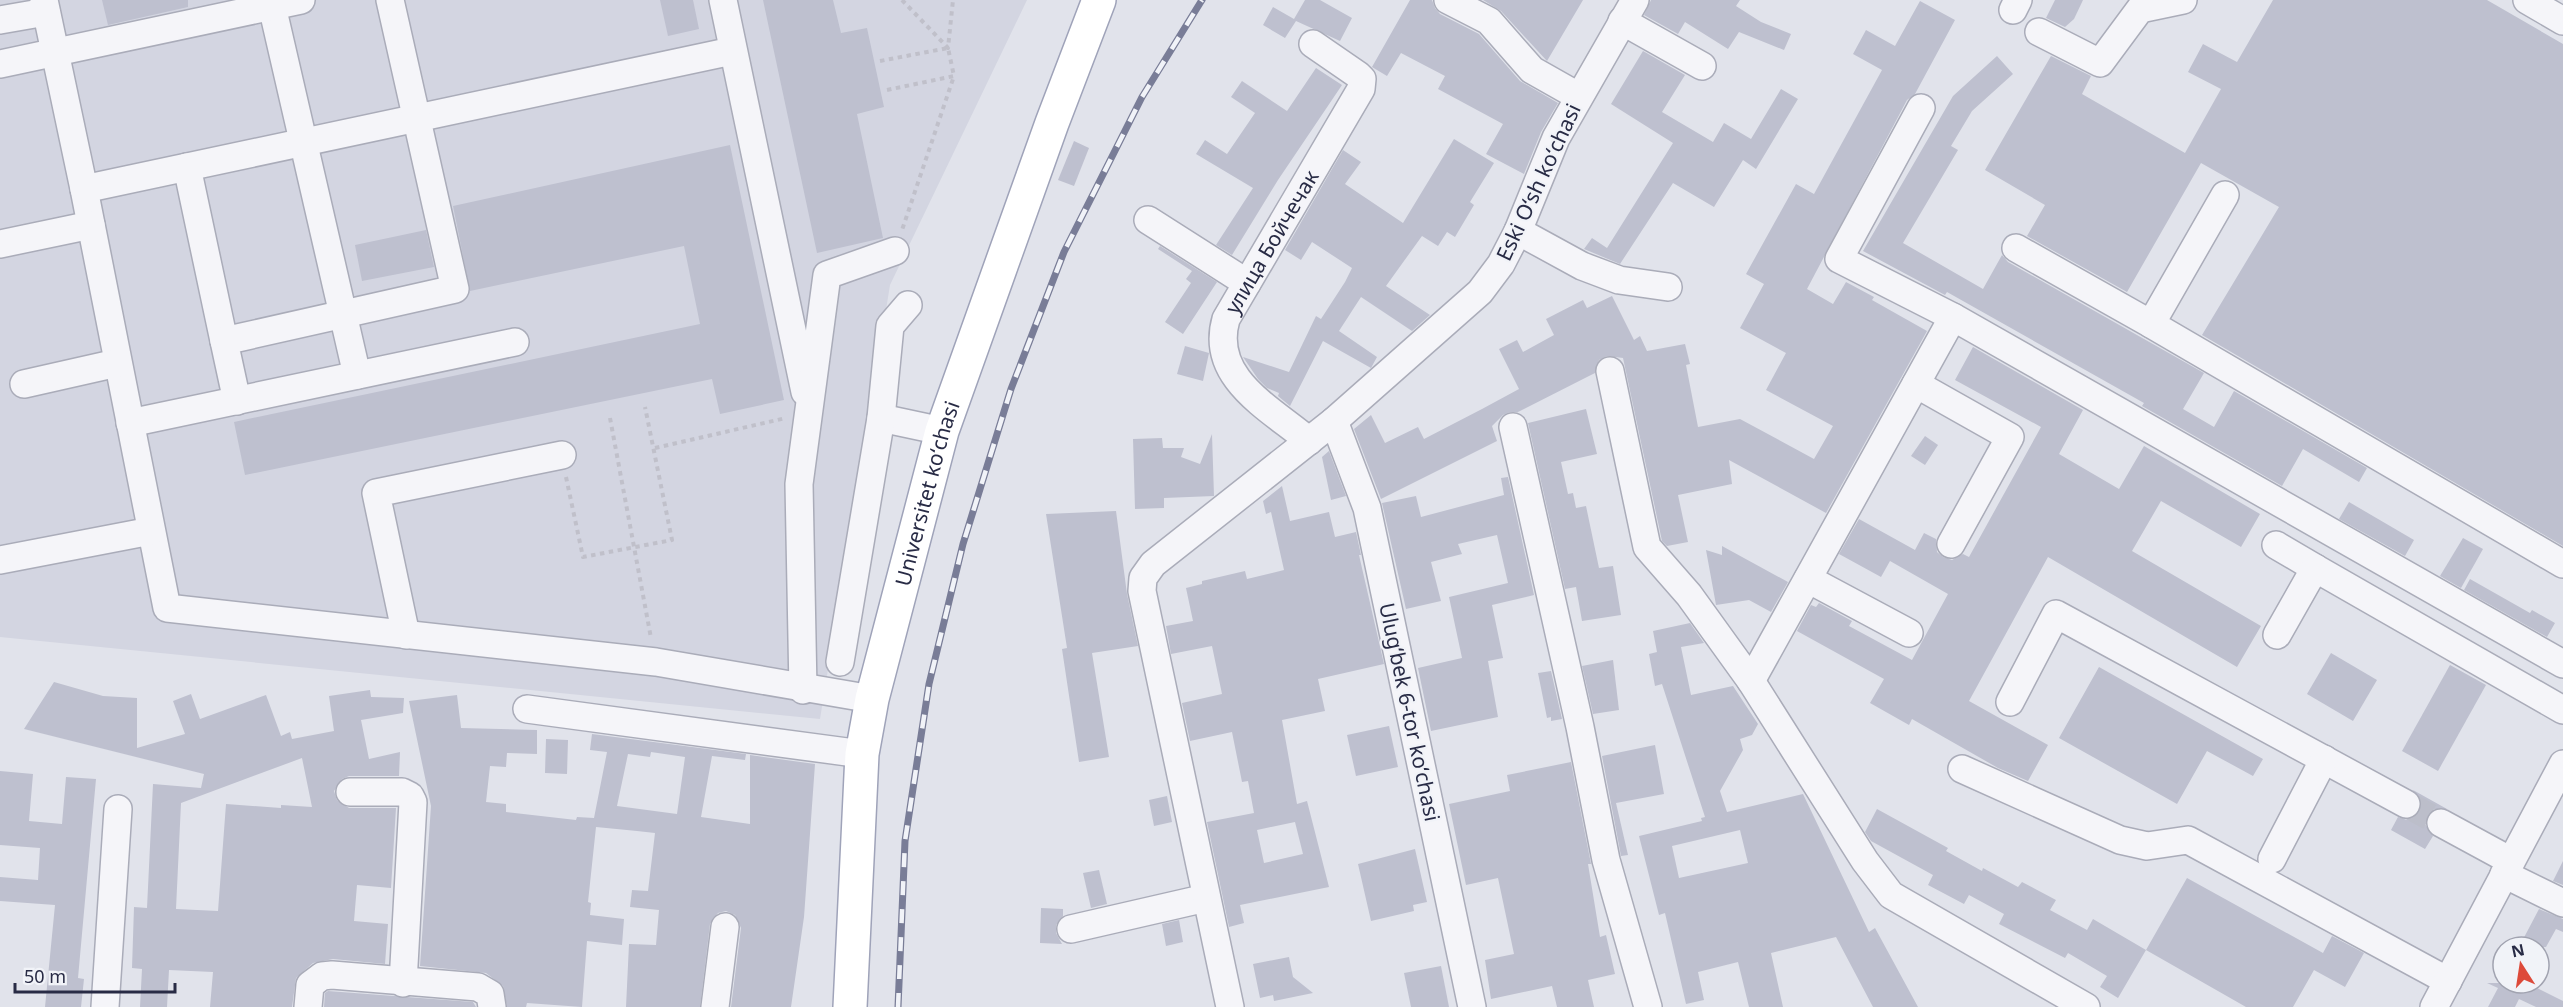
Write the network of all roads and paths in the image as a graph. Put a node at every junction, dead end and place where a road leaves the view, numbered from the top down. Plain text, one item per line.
1 (301, 0) edge
2 (390, 0) edge
3 (723, 0) edge
4 (902, 0) edge
5 (952, 0) edge
6 (1100, 0) edge
7 (1448, 0) edge
8 (2183, 0) edge
9 (2527, 0) edge
10 (45, 6) edge
11 (272, 6) junction
12 (1629, 11) edge
13 (0, 20) edge
14 (2563, 21) edge
15 (2039, 32) dead end
16 (1313, 44) dead end
17 (948, 48) junction
18 (732, 51) junction
19 (55, 54) junction
20 (880, 61) dead end
21 (0, 64) edge
22 (1702, 66) dead end
23 (954, 76) junction
24 (887, 90) dead end
25 (1578, 96) junction
26 (1921, 108) dead end
27 (417, 118) junction
28 (303, 142) junction
29 (187, 167) junction
30 (84, 189) junction
31 (2225, 195) dead end
32 (1148, 220) dead end
33 (91, 225) junction
34 (1518, 231) junction
35 (0, 244) edge
36 (2016, 248) dead end
37 (895, 251) joint
38 (1247, 283) junction
39 (1668, 287) dead end
40 (908, 305) dead end
41 (344, 315) junction
42 (1953, 318) junction
43 (2151, 324) junction
44 (224, 341) junction
45 (515, 342) dead end
46 (117, 363) junction
47 (1610, 371) dead end
48 (357, 375) junction
49 (24, 384) dead end
50 (1916, 384) junction
51 (237, 401) junction
52 (645, 407) dead end
53 (809, 412) junction
54 (610, 418) dead end
55 (880, 418) junction
56 (1334, 421) junction
57 (130, 423) junction
58 (1513, 427) dead end
59 (942, 431) junction
60 (1309, 441) junction
61 (655, 448) junction
62 (562, 455) joint
63 (151, 531) junction
64 (1951, 544) dead end
65 (2276, 545) dead end
66 (633, 548) junction
67 (0, 560) edge
68 (2563, 564) edge
69 (2315, 568) junction
70 (1808, 579) junction
71 (1909, 633) dead end
72 (406, 635) junction
73 (2277, 635) dead end
74 (656, 662) junction
75 (840, 662) dead end
76 (2563, 664) edge
77 (1751, 681) junction
78 (803, 690) junction
79 (872, 699) junction
80 (2010, 702) dead end
81 (527, 709) dead end
82 (2563, 710) edge
83 (862, 754) junction
84 (2324, 759) junction
85 (2563, 764) edge
86 (1962, 769) dead end
87 (350, 792) dead end
88 (2406, 804) tunnel mouth
89 (118, 809) dead end
90 (2441, 823) tunnel mouth
91 (2272, 859) dead end
92 (2508, 867) junction
93 (1206, 898) junction
94 (2563, 903) edge
95 (725, 927) dead end
96 (1071, 929) dead end
97 (2448, 981) junction
98 (403, 983) junction
99 (105, 1007) edge
100 (308, 1007) edge
101 (492, 1007) edge
102 (715, 1007) edge
103 (850, 1007) edge
104 (1230, 1007) edge
105 (1472, 1007) edge
106 (1648, 1007) edge
107 (2086, 1007) edge
108 (2434, 1007) edge

1 - 11 street
2 - 27 street
3 - 18 street
4 - 17 path
5 - 17 path
6 - 59 main road, Universitet kо‘chasi
7 - 25 street
8 - 15 street
9 - 14 street
10 - 13 street
10 - 19 street
11 - 19 street
11 - 28 street
12 - 22 street
12 - 25 street, Eski Oʻsh koʻchasi
16 - 38 street, улица Бойчечак
17 - 20 path
17 - 23 path
18 - 27 street
18 - 53 street
19 - 21 street
19 - 30 street
23 - 24 path
23 - 37 path
25 - 34 street, Eski Oʻsh koʻchasi
26 - 42 street
27 - 28 street
27 - 41 street
28 - 29 street
28 - 41 street
29 - 30 street
29 - 44 street
30 - 33 street
31 - 43 street
32 - 38 street
33 - 35 street
33 - 46 street
34 - 39 street
34 - 56 street, Eski Oʻsh koʻchasi
36 - 43 street
37 - 53 street
38 - 60 street, улица Бойчечак
40 - 55 street
41 - 44 street
41 - 48 street
42 - 50 street
42 - 76 street
43 - 68 street
44 - 51 street
45 - 48 street
46 - 49 street
46 - 57 street
47 - 77 street
48 - 51 street
50 - 64 street
50 - 70 street
51 - 57 street
52 - 61 path
53 - 61 path
53 - 78 street
54 - 66 path
55 - 59 street
55 - 75 street
56 - 60 street, Eski Oʻsh koʻchasi
56 - 105 street, Ulug‘bek 6-tor koʻchasi
57 - 63 street
58 - 106 street
59 - 79 main road, Universitet kо‘chasi
60 - 93 street, Eski Oʻsh koʻchasi
61 - 66 path
62 - 66 path
62 - 72 street
63 - 67 street
63 - 72 street
65 - 69 street
66 - 74 path
69 - 73 street
69 - 82 street
70 - 71 street
70 - 77 street
72 - 74 street
74 - 78 street
77 - 107 street
78 - 79 street
79 - 83 main road, Universitet kо‘chasi
80 - 84 street
81 - 83 street
83 - 103 main road, Universitet kо‘chasi
84 - 88 street
84 - 91 street
85 - 92 street
86 - 97 street
87 - 98 street
89 - 99 street
90 - 92 street
92 - 94 street
92 - 97 street
93 - 96 street
93 - 104 street
95 - 102 street
97 - 108 street
98 - 100 street
98 - 101 street

